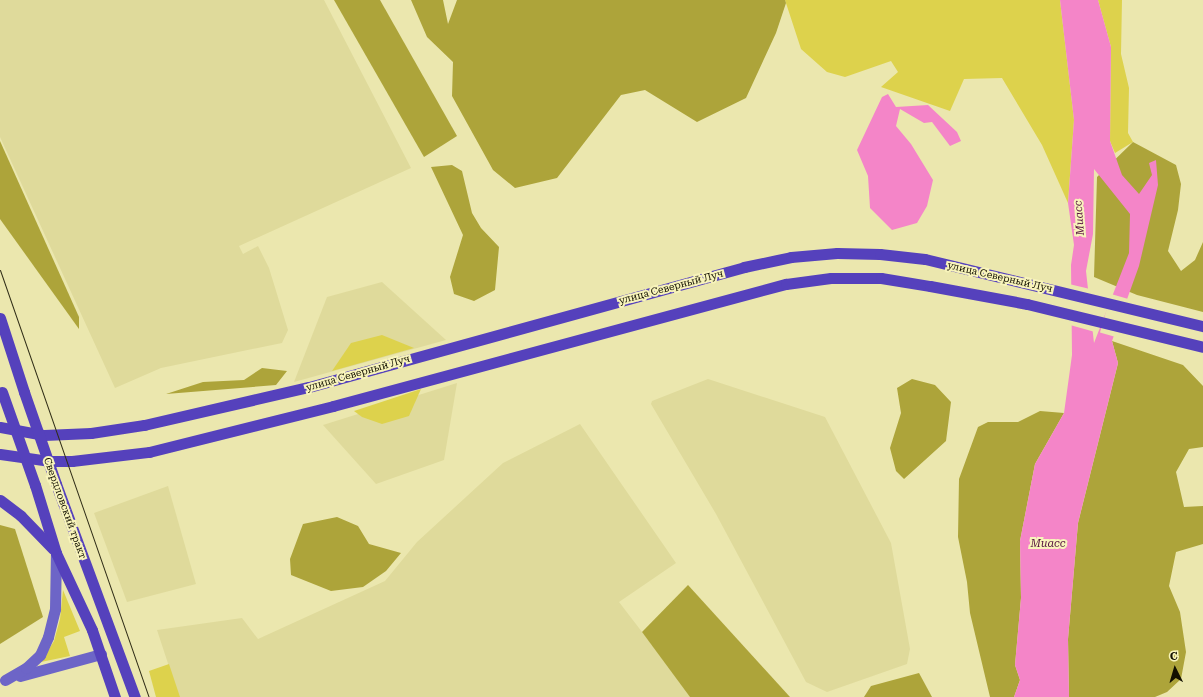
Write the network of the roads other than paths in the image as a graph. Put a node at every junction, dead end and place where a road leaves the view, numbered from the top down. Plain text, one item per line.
1 (0, 318) edge
2 (1203, 326) edge
3 (1203, 347) edge
4 (1, 388) edge
5 (0, 427) edge
6 (0, 454) edge
7 (0, 500) edge
8 (56, 553) junction
9 (118, 650) junction
10 (101, 654) junction
11 (2, 680) edge
12 (115, 697) edge
13 (135, 697) edge

1 - 9 main road, Свердловский тракт, bridge
2 - 5 main road, улица Северный Луч
3 - 6 main road, улица Северный Луч
4 - 8 main road, Свердловский тракт, bridge
7 - 8 main road, Свердловский тракт
8 - 10 main road, Свердловский тракт
8 - 11 main road
9 - 10 main road
9 - 13 main road, Свердловский тракт
10 - 11 main road
10 - 12 main road, Свердловский тракт

